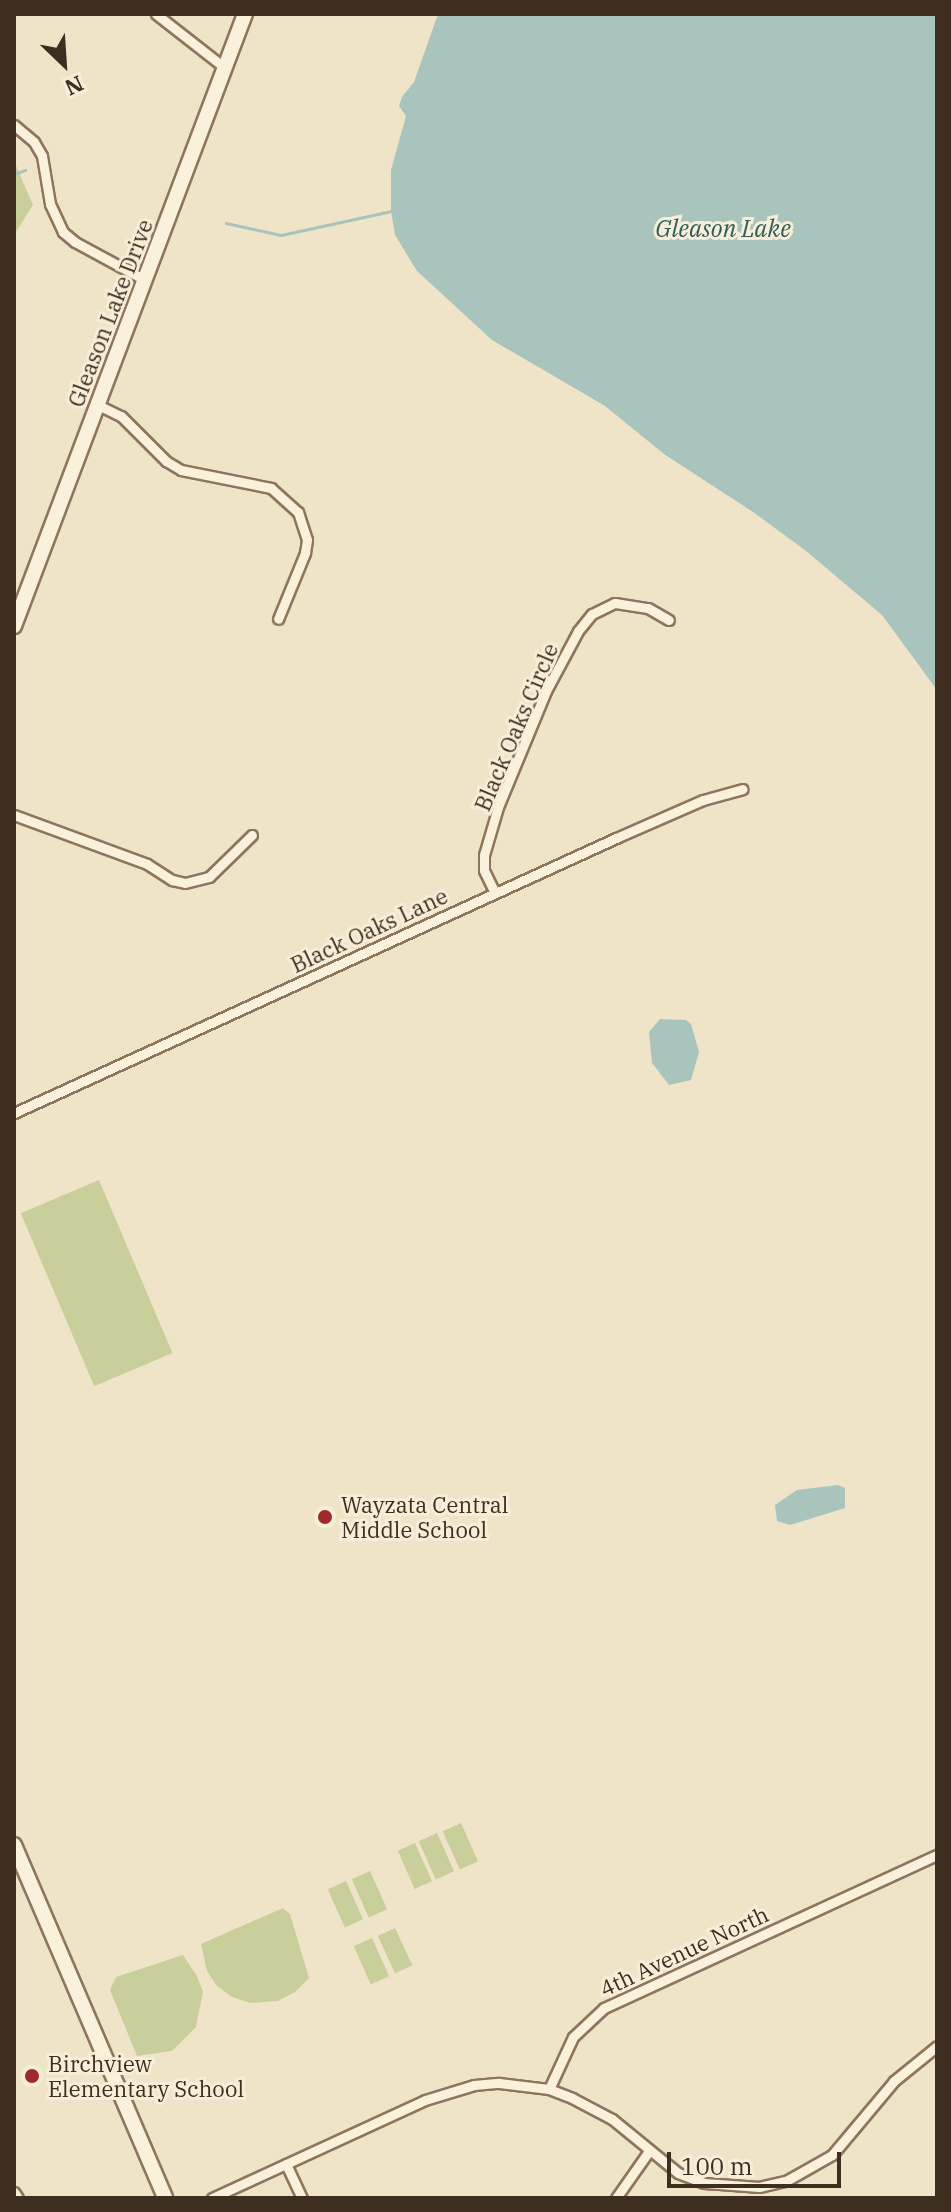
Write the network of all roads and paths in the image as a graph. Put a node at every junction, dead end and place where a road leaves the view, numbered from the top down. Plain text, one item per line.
1 (156, 14) edge
2 (245, 14) edge
3 (225, 68) junction
4 (14, 125) edge
5 (145, 280) junction
6 (98, 405) junction
7 (278, 619) dead end
8 (669, 620) dead end
9 (14, 626) edge
10 (743, 789) dead end
11 (14, 815) edge
12 (252, 835) dead end
13 (495, 893) junction
14 (14, 1113) edge
15 (14, 1845) edge
16 (937, 1855) edge
17 (937, 2046) edge
18 (549, 2089) junction
19 (649, 2151) junction
20 (286, 2164) junction
21 (14, 2192) edge
22 (18, 2198) edge
23 (165, 2198) edge
24 (212, 2198) edge
25 (302, 2198) edge
26 (616, 2198) edge

1 - 3 street
2 - 3 main road, Gleason Lake Drive
3 - 5 main road, Gleason Lake Drive
4 - 5 street
5 - 6 main road, Gleason Lake Drive
6 - 7 street
6 - 9 main road, Gleason Lake Drive
8 - 13 street, Black Oaks Circle
10 - 13 street, Black Oaks Lane
11 - 12 street
13 - 14 street, Black Oaks Lane
15 - 23 main road
16 - 18 street, 4th Avenue North
17 - 19 street
18 - 19 street
18 - 20 street
19 - 26 street
20 - 24 street
20 - 25 street
21 - 22 street

